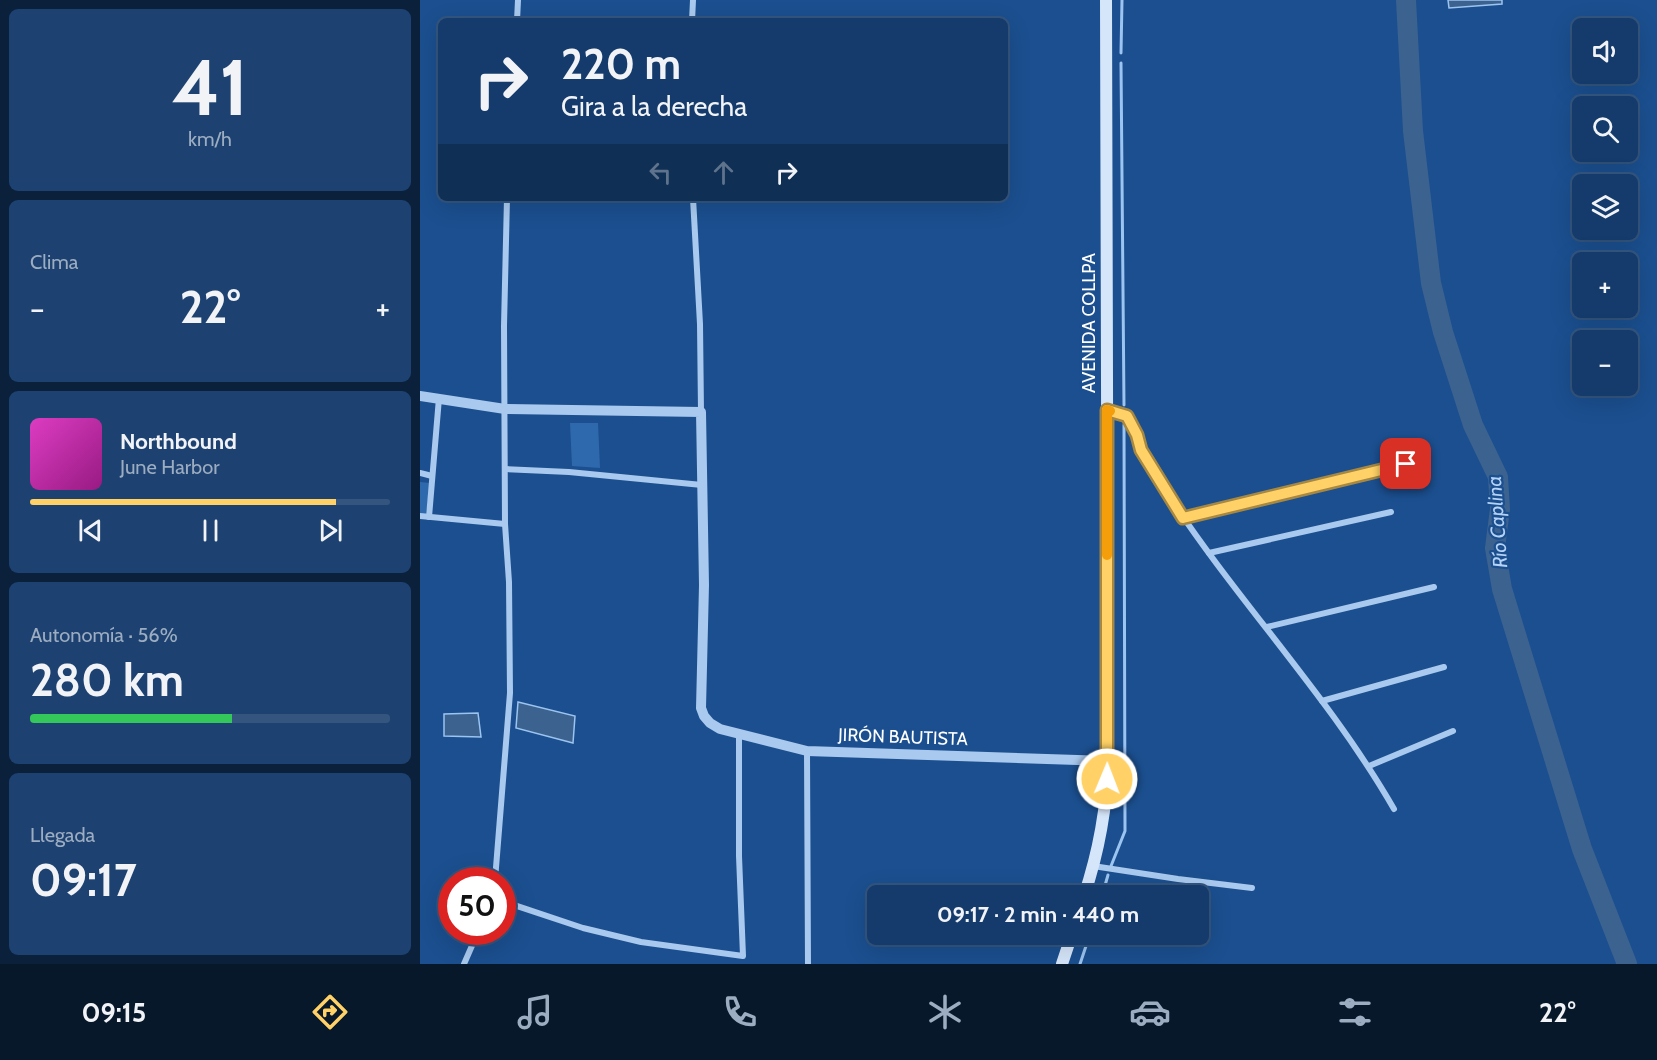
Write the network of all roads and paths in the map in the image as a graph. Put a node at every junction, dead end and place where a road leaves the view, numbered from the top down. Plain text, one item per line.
1 (518, 0) edge
2 (693, 0) edge
3 (1106, 0) edge
4 (517, 18) edge
5 (692, 18) edge
6 (507, 201) edge
7 (693, 201) edge
8 (420, 396) edge
9 (439, 398) junction
10 (505, 409) junction
11 (1107, 410) junction
12 (701, 412) junction
13 (1406, 464) dead end
14 (505, 469) junction
15 (420, 473) edge
16 (432, 476) junction
17 (702, 484) junction
18 (1391, 512) dead end
19 (420, 516) edge
20 (429, 517) junction
21 (1183, 518) junction
22 (505, 524) junction
23 (1209, 553) junction
24 (1434, 586) dead end
25 (1268, 627) junction
26 (1444, 667) dead end
27 (1322, 701) junction
28 (1453, 731) dead end
29 (739, 734) junction
30 (807, 751) junction
31 (1108, 761) junction
32 (1369, 766) junction
33 (1394, 809) dead end
34 (1092, 866) junction
35 (496, 867) edge
36 (1087, 885) edge
37 (1252, 888) dead end
38 (516, 906) edge
39 (472, 945) edge
40 (1068, 945) edge
41 (464, 964) edge
42 (808, 964) edge
43 (1062, 964) edge

1 - 4 street
2 - 5 street
3 - 11 main road, AVENIDA COLLPA
6 - 10 street
7 - 12 street
8 - 9 street
9 - 10 street
9 - 16 street
10 - 12 street
10 - 14 street
11 - 21 street
11 - 31 main road, AVENIDA COLLPA
12 - 17 street
13 - 21 street
14 - 17 street
14 - 22 street
15 - 16 street
16 - 20 street
17 - 29 street, JIRÓN BAUTISTA
18 - 23 street
19 - 20 street
20 - 22 street
21 - 23 street
22 - 35 street
23 - 25 street
24 - 25 street
25 - 27 street
26 - 27 street
27 - 32 street
28 - 32 street
29 - 30 street, JIRÓN BAUTISTA
29 - 38 street
30 - 31 street, JIRÓN BAUTISTA
30 - 42 street
31 - 34 main road, AVENIDA COLLPA
32 - 33 street
34 - 36 main road, AVENIDA COLLPA
34 - 37 street
39 - 41 street
40 - 43 main road

